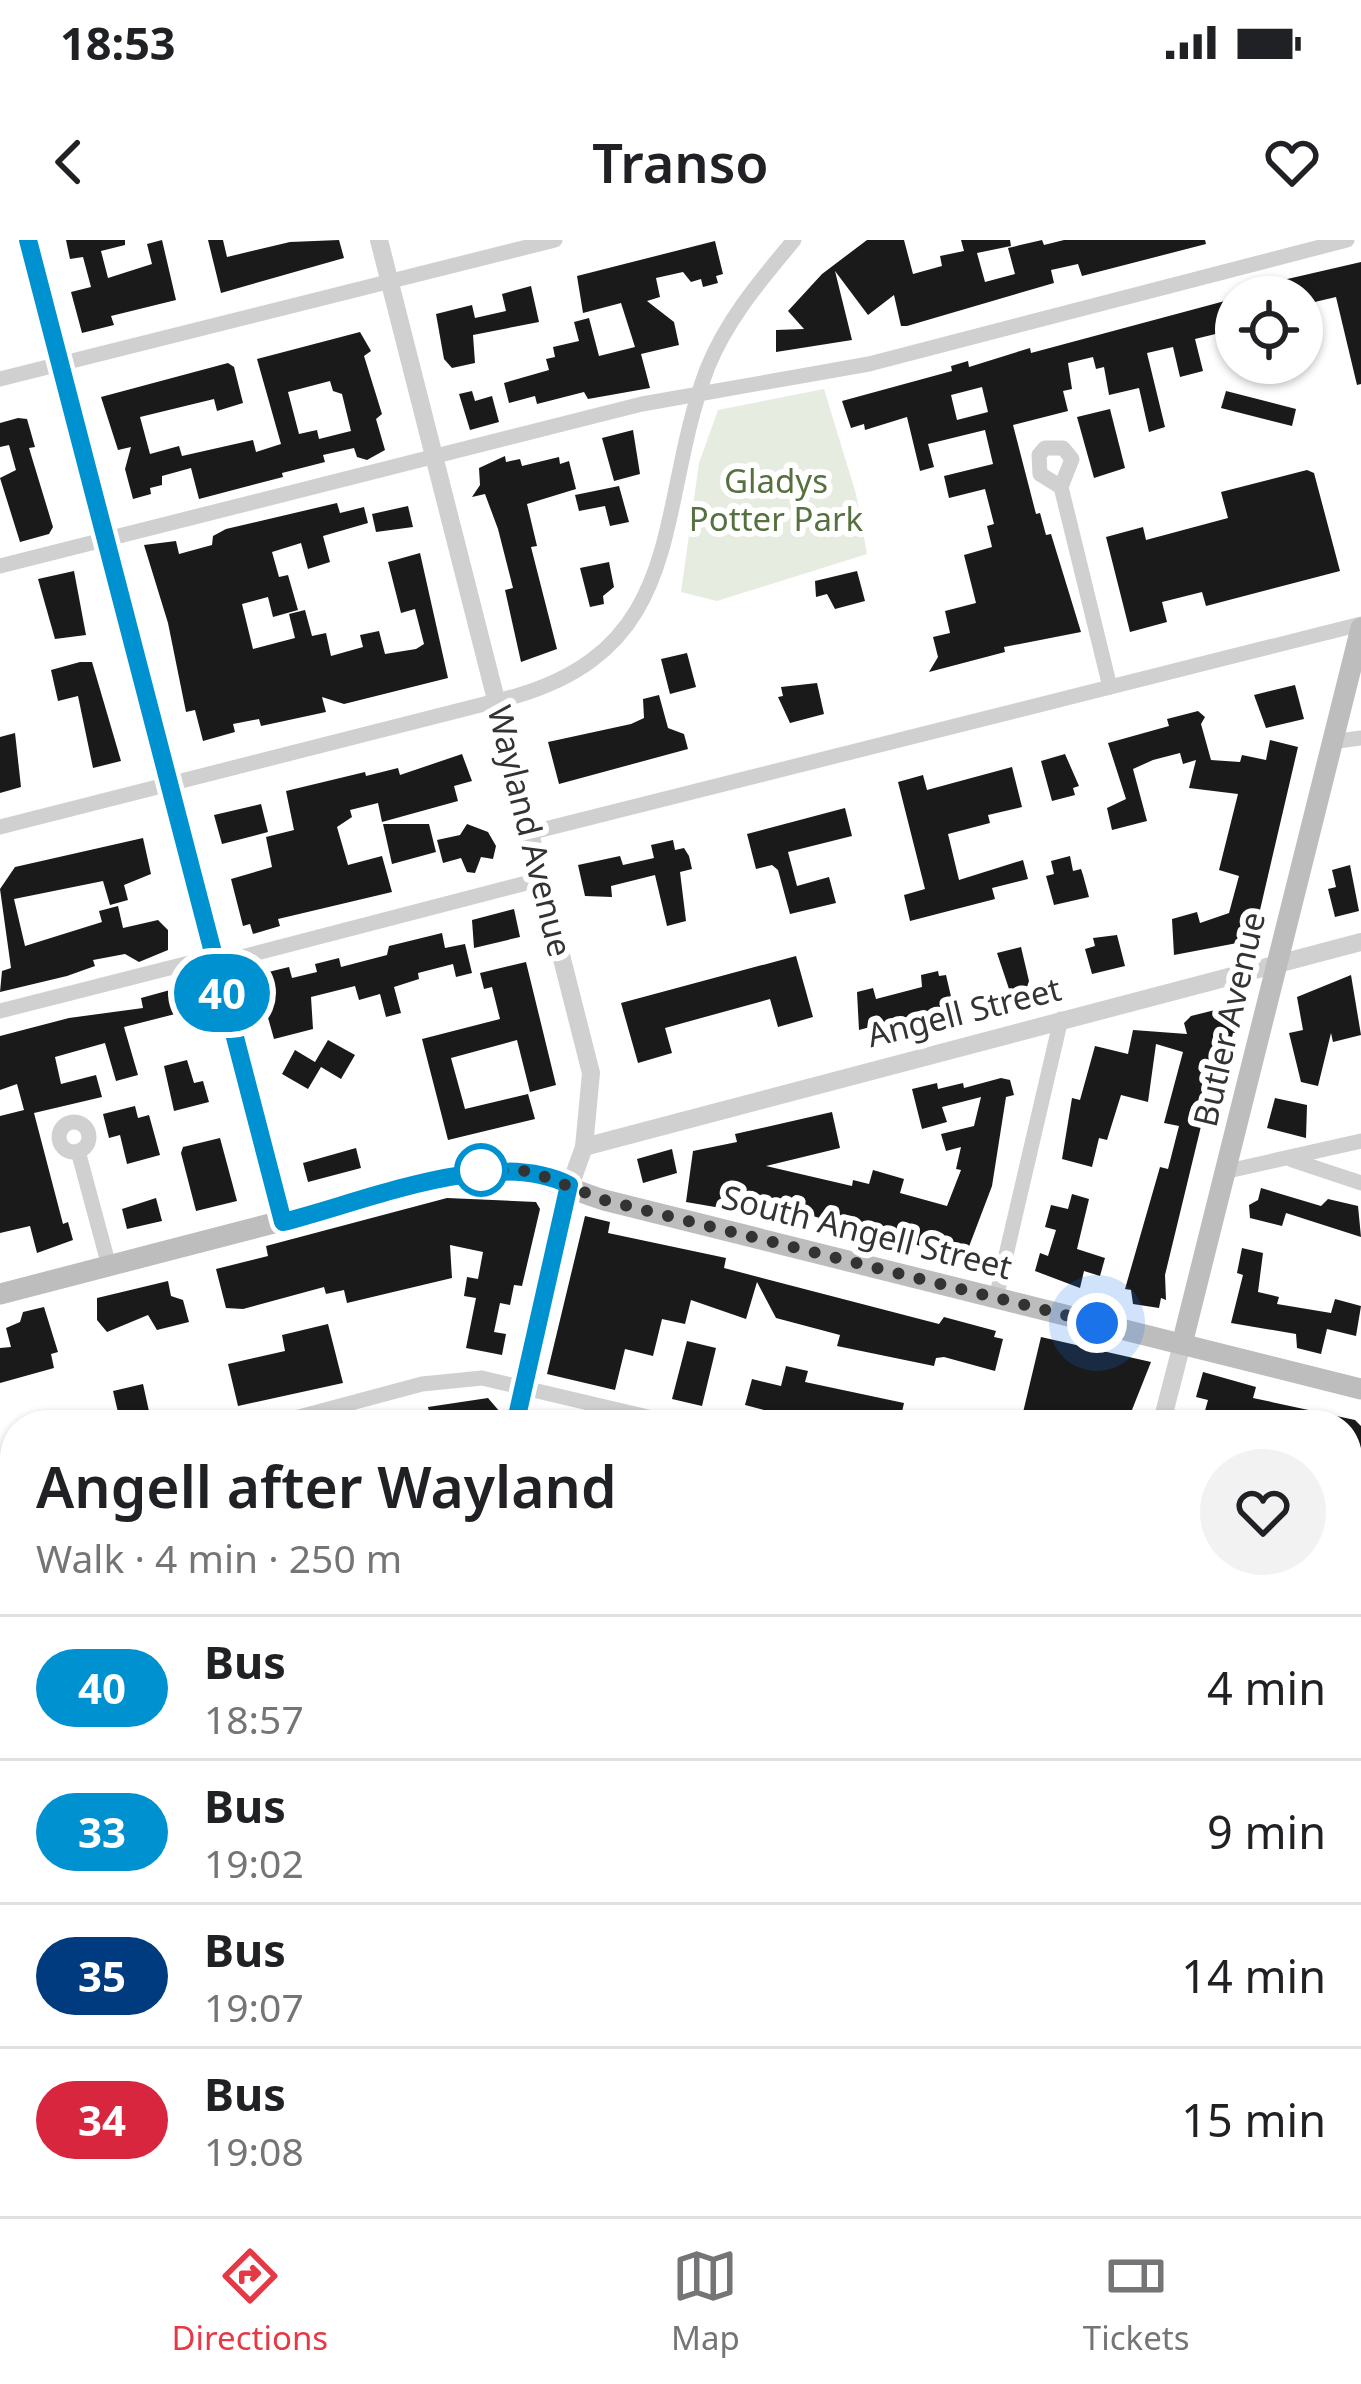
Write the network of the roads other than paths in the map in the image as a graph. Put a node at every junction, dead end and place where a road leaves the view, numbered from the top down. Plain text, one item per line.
1 (28, 240) edge
2 (379, 240) edge
3 (555, 240) edge
4 (794, 240) edge
5 (1347, 240) edge
6 (389, 282) junction
7 (60, 365) junction
8 (0, 379) edge
9 (700, 391) junction
10 (435, 455) junction
11 (1060, 487) dead end
12 (105, 537) junction
13 (0, 566) edge
14 (1361, 626) edge
15 (1110, 687) junction
16 (497, 701) junction
17 (1361, 738) edge
18 (1331, 742) junction
19 (168, 784) junction
20 (0, 827) edge
21 (529, 832) junction
22 (542, 880) junction
23 (1361, 942) edge
24 (214, 961) junction
25 (1276, 965) junction
26 (0, 1011) edge
27 (1060, 1019) junction
28 (1361, 1142) edge
29 (584, 1147) junction
30 (78, 1151) dead end
31 (1292, 1160) junction
32 (1228, 1171) junction
33 (1361, 1183) edge
34 (569, 1185) junction
35 (283, 1222) junction
36 (109, 1266) junction
37 (0, 1294) edge
38 (996, 1298) junction
39 (1181, 1344) junction
40 (524, 1384) junction
41 (1361, 1389) edge
42 (326, 1410) edge
43 (518, 1410) edge
44 (624, 1410) edge
45 (1165, 1410) edge

1 - 7 street
2 - 6 street, Wayland Avenue
3 - 6 street
4 - 9 street
5 - 9 street
6 - 7 street
6 - 10 street, Wayland Avenue
7 - 8 street
7 - 12 street
9 - 10 street
9 - 16 street
10 - 12 street
10 - 16 street, Wayland Avenue
11 - 15 street
12 - 13 street
12 - 19 street
14 - 15 street
14 - 18 main road, Butler Avenue
15 - 21 street
16 - 19 street
16 - 21 street, Wayland Avenue
17 - 18 street
18 - 25 main road, Butler Avenue
19 - 20 street
19 - 24 street
21 - 22 street, Wayland Avenue
22 - 24 street
22 - 29 street, Wayland Avenue
23 - 25 street, Angell Street
24 - 26 street
24 - 35 street
25 - 27 street, Angell Street
25 - 32 main road, Butler Avenue
27 - 29 street, Angell Street
27 - 38 street
28 - 31 street
29 - 34 street, Wayland Avenue
30 - 36 street
31 - 32 street
31 - 33 street
32 - 39 main road, Butler Avenue
34 - 35 main road
34 - 38 main road, South Angell Street
34 - 40 street, Wayland Avenue
35 - 36 main road
36 - 37 main road
38 - 39 main road, South Angell Street
39 - 41 main road, South Angell Street
39 - 45 street, Butler Avenue
40 - 42 street
40 - 43 street, Wayland Avenue
40 - 44 street

